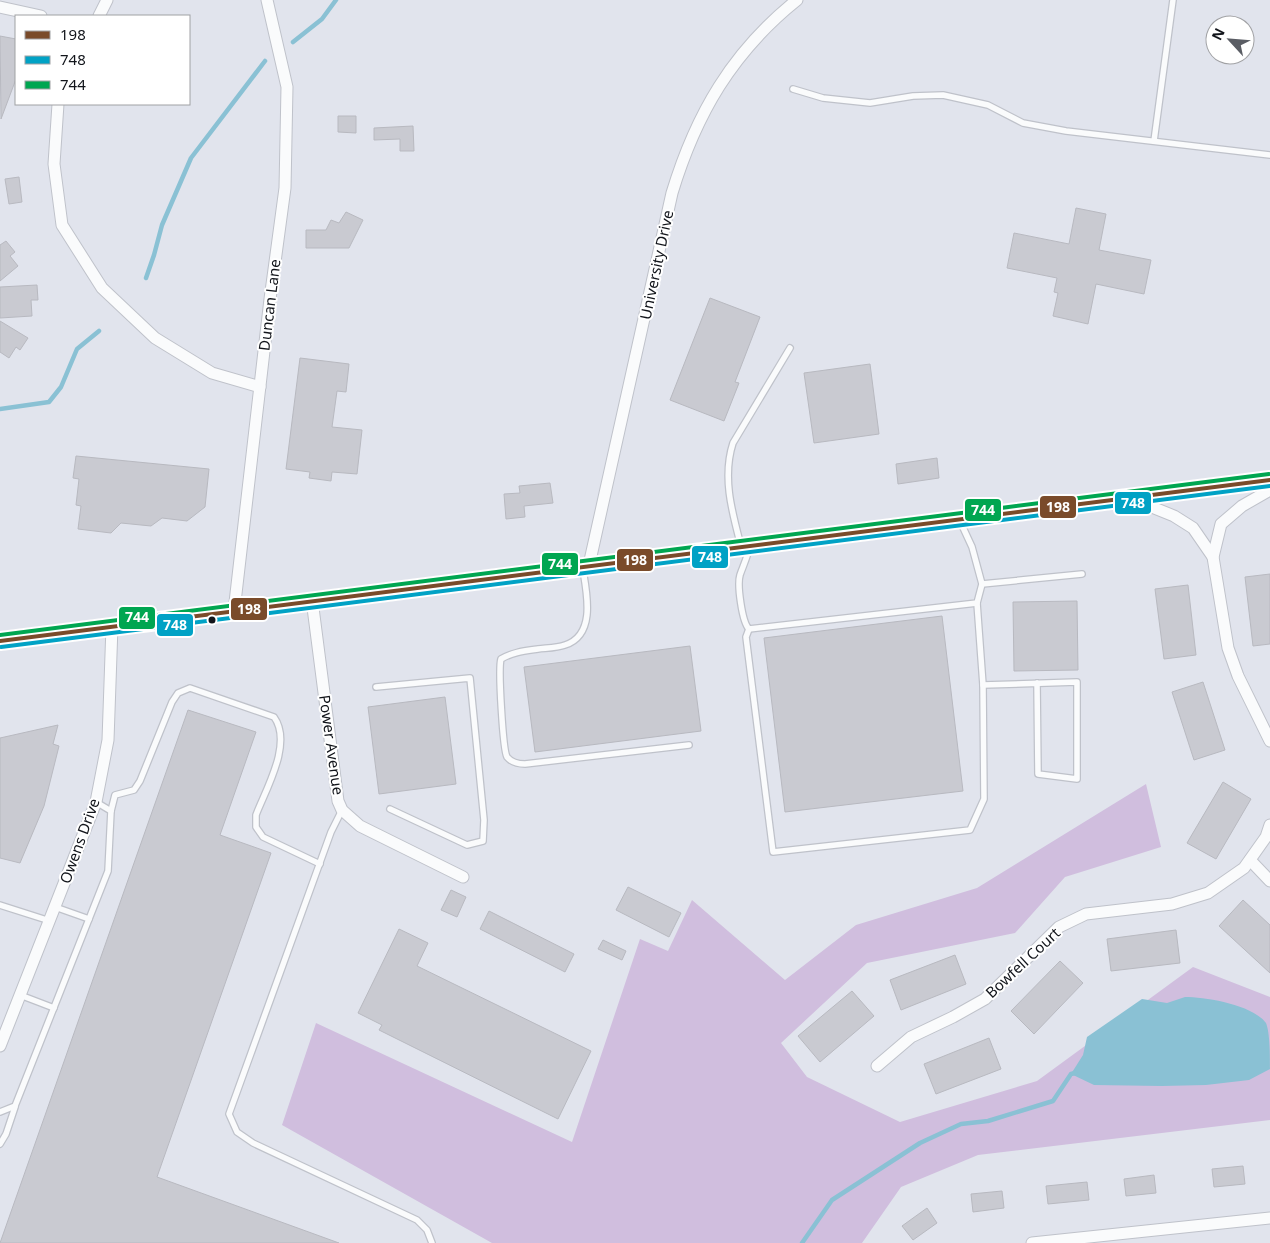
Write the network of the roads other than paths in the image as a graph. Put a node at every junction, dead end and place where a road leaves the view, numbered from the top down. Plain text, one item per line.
1 (107, 0) edge
2 (267, 0) edge
3 (797, 0) edge
4 (1173, 0) edge
5 (0, 6) edge
6 (37, 15) edge
7 (100, 15) edge
8 (793, 89) dead end
9 (58, 105) edge
10 (1154, 141) junction
11 (1270, 155) edge
12 (790, 348) dead end
13 (260, 387) junction
14 (1270, 480) edge
15 (1270, 490) edge
16 (1129, 498) junction
17 (959, 519) junction
18 (746, 545) junction
19 (1213, 557) junction
20 (586, 566) junction
21 (1082, 574) dead end
22 (982, 584) junction
23 (312, 600) junction
24 (977, 603) junction
25 (234, 611) junction
26 (112, 626) junction
27 (749, 629) junction
28 (0, 640) edge
29 (1037, 683) junction
30 (983, 684) junction
31 (376, 688) dead end
32 (1270, 741) edge
33 (689, 745) dead end
34 (96, 802) junction
35 (390, 809) dead end
36 (342, 810) junction
37 (111, 811) junction
38 (1270, 825) edge
39 (1250, 860) junction
40 (320, 864) junction
41 (463, 877) dead end
42 (1270, 881) edge
43 (0, 906) edge
44 (55, 908) junction
45 (89, 919) junction
46 (50, 921) junction
47 (20, 996) junction
48 (54, 1008) junction
49 (0, 1046) edge
50 (877, 1066) dead end
51 (15, 1106) junction
52 (0, 1112) edge
53 (0, 1144) edge
54 (1270, 1218) edge
55 (432, 1243) edge
56 (1032, 1243) edge

1 - 7 street
2 - 13 street, Duncan Lane
3 - 20 street, University Drive
4 - 10 lane
5 - 6 street
8 - 10 lane
9 - 13 street
10 - 11 lane
12 - 18 lane
13 - 25 street, Duncan Lane
14 - 16 main road
15 - 19 street
16 - 17 main road
16 - 19 street
17 - 18 main road
17 - 22 lane
18 - 20 main road
18 - 27 lane
19 - 32 street
20 - 23 main road
20 - 33 lane
21 - 22 lane
22 - 24 lane
23 - 25 main road
23 - 36 street, Power Avenue
24 - 27 lane
24 - 30 lane
25 - 26 main road
26 - 28 main road
26 - 34 street, Owens Drive
27 - 30 lane
29 - 29 lane
29 - 30 lane
31 - 35 lane
34 - 37 lane
34 - 44 street, Owens Drive
36 - 40 lane
36 - 41 street, Power Avenue
37 - 40 lane
37 - 45 lane
38 - 39 street, Bowfell Court
39 - 42 street
39 - 50 street, Bowfell Court
40 - 55 lane
43 - 46 lane
44 - 45 lane
44 - 46 street, Owens Drive
45 - 48 lane
46 - 47 street, Owens Drive
47 - 48 lane
47 - 49 street, Owens Drive
48 - 51 lane
51 - 52 lane
51 - 53 lane
54 - 56 street

